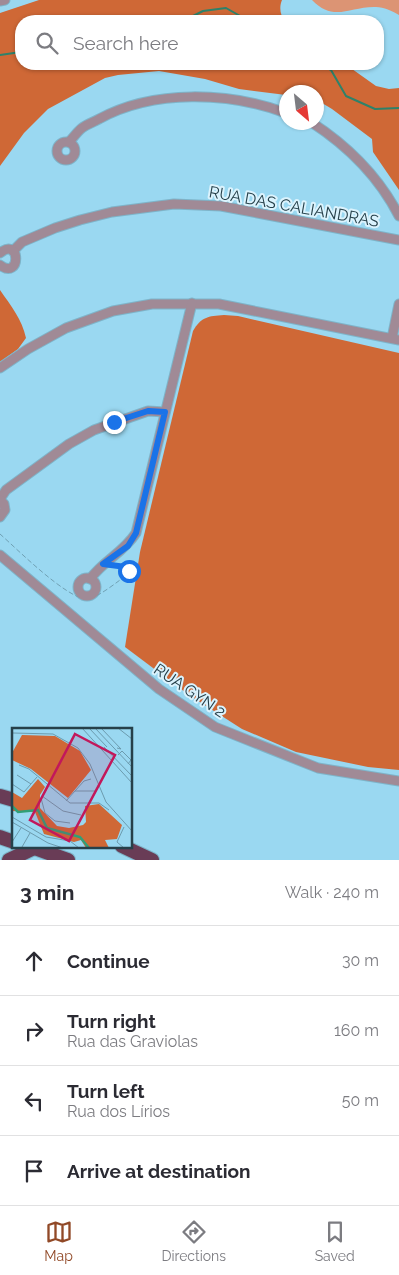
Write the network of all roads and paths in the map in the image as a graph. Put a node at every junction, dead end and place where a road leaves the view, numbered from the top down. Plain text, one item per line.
1 (5, 0) edge
2 (0, 1) edge
3 (279, 110) edge
4 (324, 130) edge
5 (69, 142) dead end
6 (399, 216) edge
7 (399, 240) edge
8 (12, 251) junction
9 (0, 253) edge
10 (0, 264) edge
11 (192, 304) junction
12 (399, 304) edge
13 (396, 339) edge
14 (0, 368) edge
15 (165, 412) junction
16 (0, 500) edge
17 (0, 517) edge
18 (0, 534) edge
19 (0, 555) edge
20 (103, 564) junction
21 (90, 579) dead end
22 (399, 781) edge
23 (0, 837) edge
24 (12, 841) edge
25 (29, 848) edge
26 (34, 848) edge
27 (126, 848) edge
28 (9, 860) edge
29 (68, 860) edge
30 (152, 860) edge

1 - 2 street
3 - 5 street
4 - 6 street
7 - 8 street, RUA DAS CALIANDRAS
8 - 9 street
8 - 10 street
11 - 13 street
11 - 14 street
11 - 15 street
12 - 13 street
15 - 16 street
15 - 20 street
16 - 17 street
18 - 20 path
19 - 22 street, RUA GYN 2
20 - 21 street
23 - 24 highway
25 - 28 highway
26 - 29 highway
27 - 30 highway

